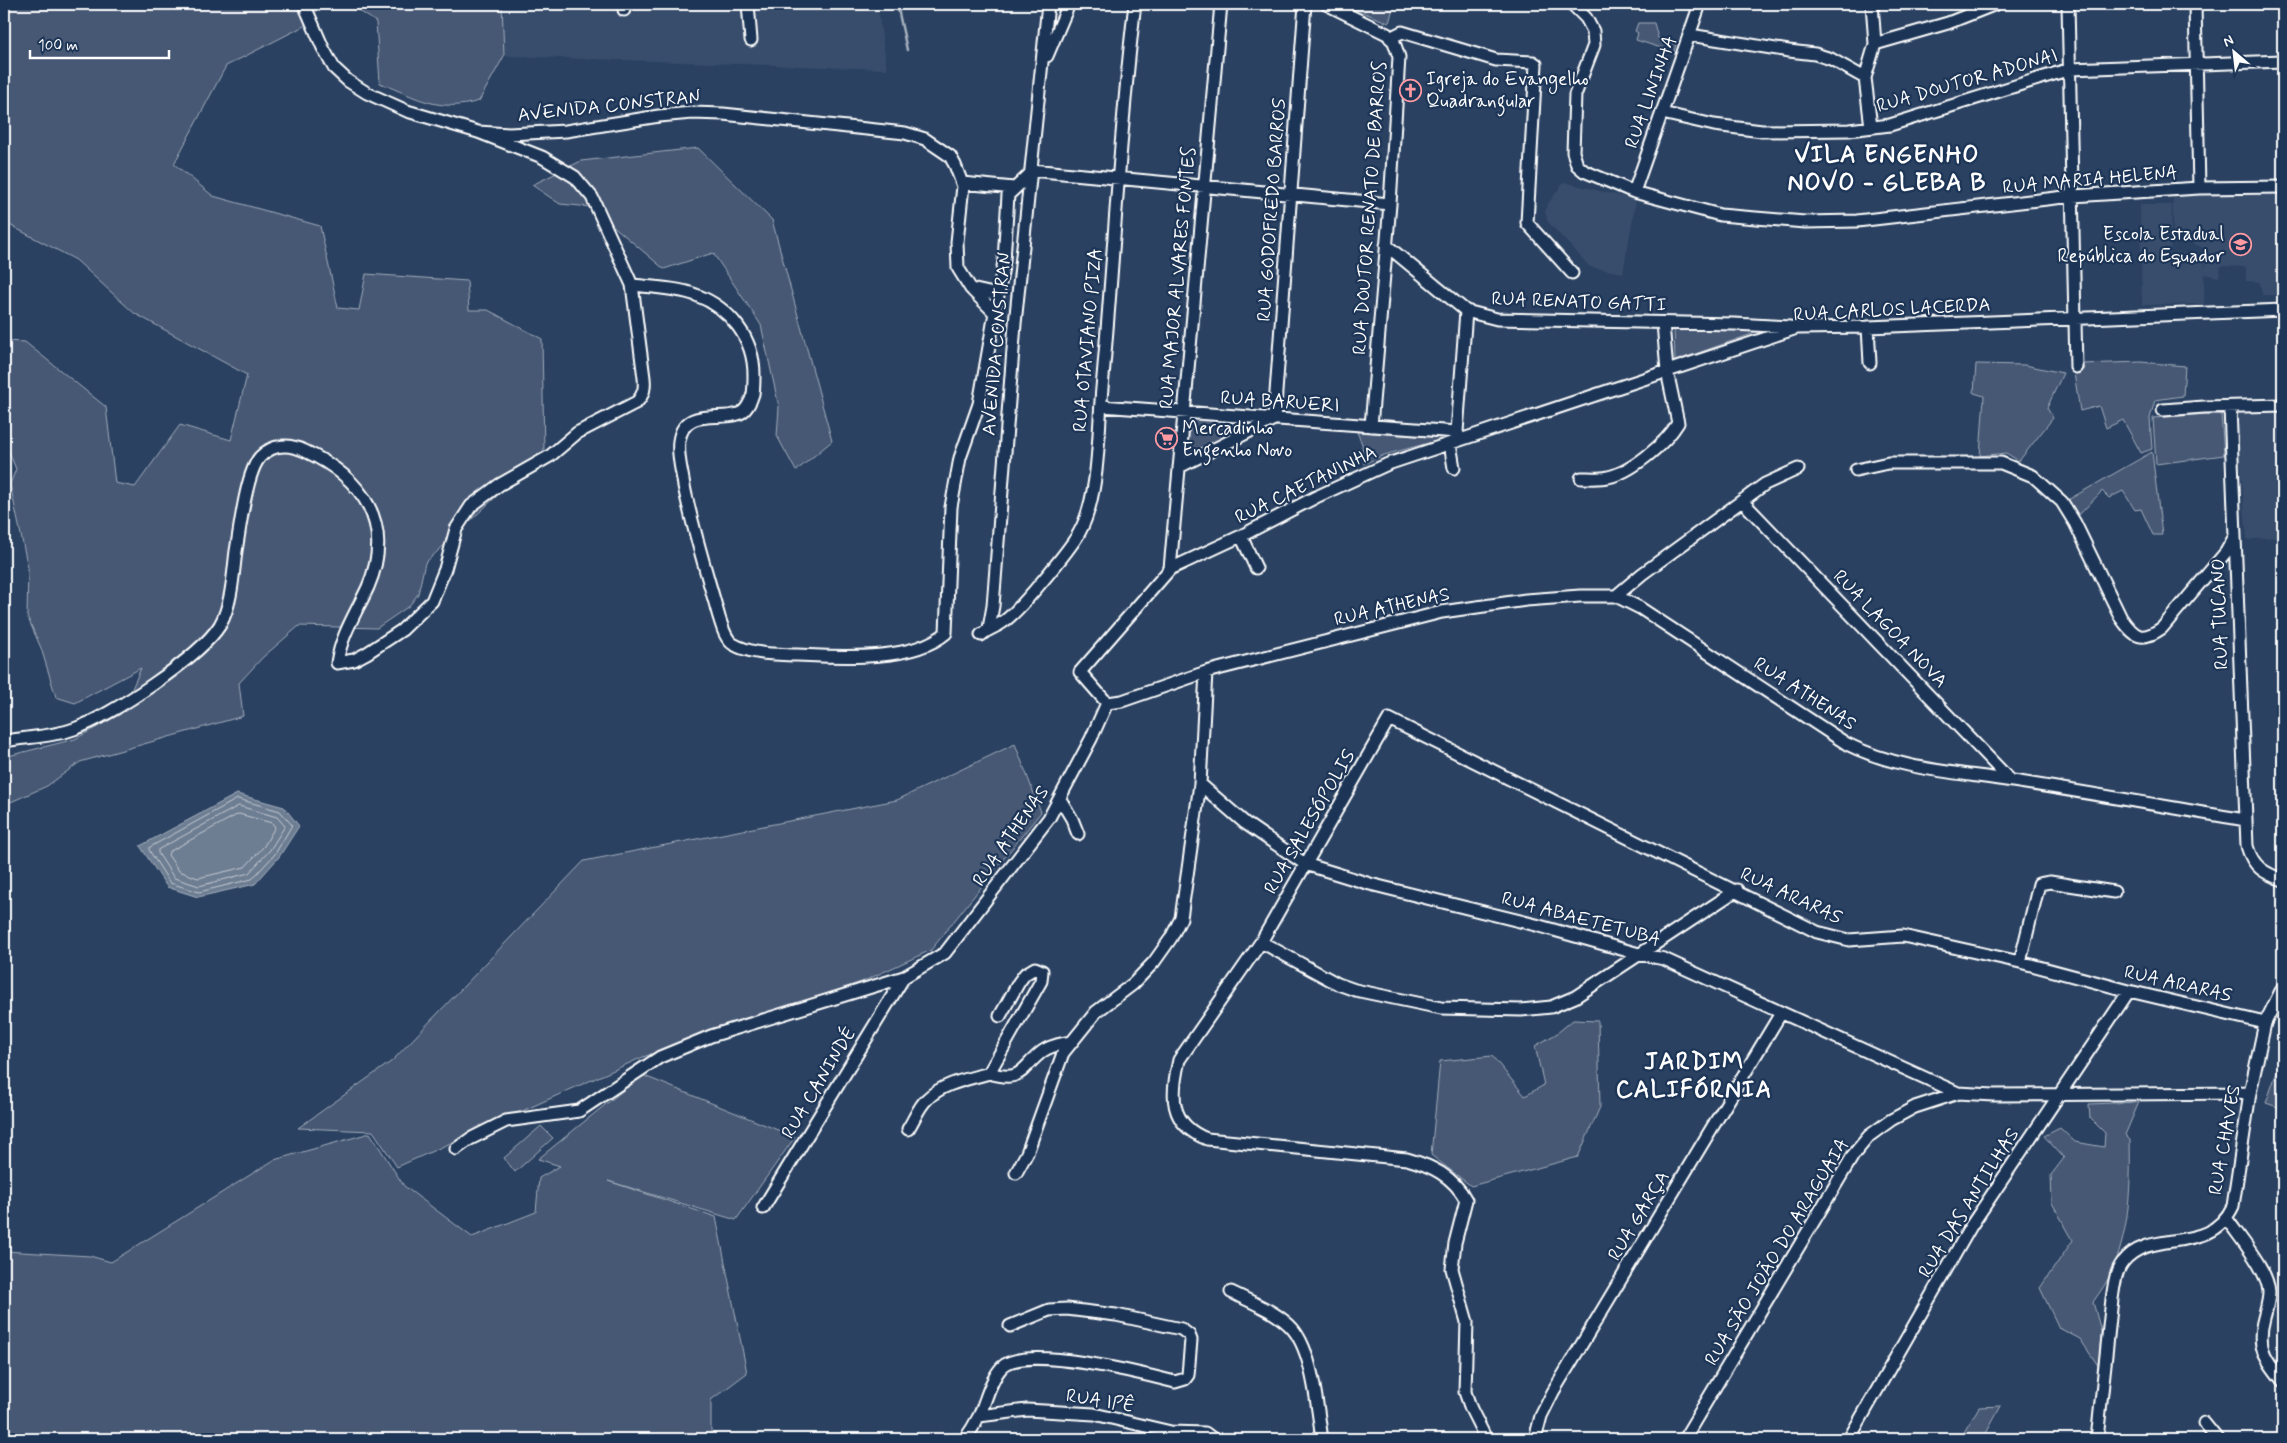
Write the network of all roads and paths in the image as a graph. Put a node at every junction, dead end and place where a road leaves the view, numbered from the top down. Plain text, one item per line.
1 (304, 4) edge
2 (748, 4) edge
3 (1048, 4) edge
4 (1069, 4) edge
5 (1134, 4) edge
6 (1221, 4) edge
7 (1305, 4) edge
8 (1326, 4) edge
9 (1572, 4) edge
10 (1700, 4) edge
11 (1872, 4) edge
12 (1996, 4) edge
13 (2068, 4) edge
14 (2195, 4) edge
15 (1690, 35) junction
16 (1390, 38) junction
17 (750, 40) dead end
18 (1874, 44) junction
19 (2283, 61) edge
20 (2196, 63) junction
21 (1043, 65) junction
22 (2070, 69) junction
23 (1865, 78) junction
24 (1662, 112) junction
25 (1871, 127) junction
26 (478, 132) junction
27 (1031, 171) junction
28 (1118, 178) junction
29 (962, 183) junction
30 (1204, 186) junction
31 (1014, 188) junction
32 (2199, 188) junction
33 (2283, 188) edge
34 (1634, 192) junction
35 (1291, 194) junction
36 (2073, 196) junction
37 (1390, 204) junction
38 (1386, 244) junction
39 (1572, 273) dead end
40 (632, 285) junction
41 (971, 288) junction
42 (998, 295) junction
43 (2283, 310) edge
44 (1466, 311) junction
45 (995, 313) junction
46 (2074, 318) junction
47 (1663, 322) junction
48 (1797, 328) junction
49 (1868, 328) junction
50 (1870, 363) dead end
51 (2076, 366) dead end
52 (1667, 371) junction
53 (1101, 406) junction
54 (2283, 406) edge
55 (2230, 407) junction
56 (2163, 410) dead end
57 (1184, 412) junction
58 (1274, 419) junction
59 (1370, 426) junction
60 (1456, 439) junction
61 (1179, 467) junction
62 (1454, 468) dead end
63 (1798, 469) dead end
64 (1856, 470) dead end
65 (1581, 478) dead end
66 (1742, 501) junction
67 (1242, 536) junction
68 (2235, 536) junction
69 (1256, 568) dead end
70 (1170, 569) junction
71 (1616, 596) junction
72 (985, 631) joint
73 (1206, 672) junction
74 (1107, 703) junction
75 (1389, 719) joint
76 (4, 741) edge
77 (2011, 781) junction
78 (1200, 784) junction
79 (1060, 799) junction
80 (2245, 820) junction
81 (1078, 834) dead end
82 (1305, 864) junction
83 (2283, 880) edge
84 (1737, 890) junction
85 (2114, 892) dead end
86 (1261, 942) junction
87 (1639, 954) junction
88 (2020, 962) junction
89 (904, 977) junction
90 (2283, 986) edge
91 (2129, 991) junction
92 (1781, 1014) junction
93 (1000, 1016) dead end
94 (2265, 1023) junction
95 (1070, 1042) junction
96 (990, 1073) junction
97 (1958, 1093) junction
98 (2250, 1093) junction
99 (2060, 1094) junction
100 (908, 1129) dead end
101 (456, 1149) dead end
102 (1016, 1173) dead end
103 (763, 1208) dead end
104 (2227, 1219) junction
105 (1231, 1292) dead end
106 (1010, 1326) dead end
107 (2283, 1381) edge
108 (979, 1416) junction
109 (2204, 1423) dead end
110 (1484, 1438) edge
111 (965, 1439) edge
112 (1213, 1439) edge
113 (1322, 1439) edge
114 (1535, 1439) edge
115 (1684, 1439) edge
116 (1849, 1439) edge
117 (2097, 1439) edge
118 (2217, 1439) edge

1 - 26 street, AVENIDA CONSTRAN
2 - 17 street
3 - 21 street, AVENIDA CONSTRAN
4 - 21 street, AVENIDA CONSTRAN
5 - 28 street, RUA OTAVIANO PIZA
6 - 30 street, RUA MAJOR ALVARES FONTES
7 - 35 street, RUA GODOFREDO BARROS
8 - 16 street, RUA DOUTOR RENATO DE BARROS
9 - 34 street, RUA MARIA HELENA
10 - 15 street, RUA LININHA
11 - 18 street
12 - 18 street
13 - 22 street
14 - 20 street
15 - 23 street
15 - 24 street, RUA LININHA
16 - 37 street, RUA DOUTOR RENATO DE BARROS
16 - 39 street
18 - 23 street
19 - 20 street, RUA DOUTOR ADONAI
20 - 22 street, RUA DOUTOR ADONAI
20 - 32 street
21 - 27 street, AVENIDA CONSTRAN
22 - 25 street, RUA DOUTOR ADONAI
22 - 36 street
23 - 25 street
24 - 25 street, RUA DOUTOR ADONAI
24 - 34 street, RUA LININHA
26 - 29 street, AVENIDA CONSTRAN
26 - 40 street
27 - 28 street
27 - 31 street
27 - 72 street, AVENIDA CONSTRAN
28 - 30 street
28 - 53 street, RUA OTAVIANO PIZA
29 - 31 street
29 - 41 street, AVENIDA CONSTRAN
30 - 35 street
30 - 57 street, RUA MAJOR ALVARES FONTES
31 - 42 street
32 - 33 street, RUA MARIA HELENA
32 - 36 street, RUA MARIA HELENA
34 - 36 street, RUA MARIA HELENA
35 - 37 street
35 - 58 street, RUA GODOFREDO BARROS
36 - 46 street
37 - 38 street, RUA DOUTOR RENATO DE BARROS
38 - 44 street, RUA RENATO GATTI
38 - 59 street, RUA DOUTOR RENATO DE BARROS
40 - 45 street
40 - 76 street
41 - 42 street, AVENIDA CONSTRAN
41 - 45 street
42 - 45 street
43 - 46 street, RUA CARLOS LACERDA
44 - 47 street, RUA RENATO GATTI
44 - 60 street
46 - 49 street, RUA CARLOS LACERDA
46 - 51 street
47 - 48 street, RUA RENATO GATTI
47 - 52 street
48 - 49 street, RUA CARLOS LACERDA
48 - 52 street, RUA CARLOS LACERDA
49 - 50 street
52 - 60 street, RUA CARLOS LACERDA
52 - 65 street
53 - 57 street, RUA BARUERI
53 - 72 street, RUA OTAVIANO PIZA
54 - 55 street
55 - 56 street
55 - 68 street, RUA TUCANO
57 - 58 street, RUA BARUERI
57 - 61 street, RUA MAJOR ALVARES FONTES
58 - 59 street, RUA BARUERI
58 - 61 street
59 - 60 street, RUA BARUERI
60 - 62 street
60 - 67 street, RUA CAETANINHA
61 - 70 street, RUA MAJOR ALVARES FONTES
63 - 66 street
64 - 68 street
66 - 71 street
66 - 77 street, RUA LAGOA NOVA
67 - 69 street
67 - 70 street, RUA CAETANINHA
68 - 80 street, RUA TUCANO
70 - 74 street
71 - 73 street, RUA ATHENAS
71 - 77 street, RUA ATHENAS
73 - 74 street, RUA ATHENAS
73 - 78 street
74 - 79 street, RUA ATHENAS
75 - 82 street, RUA SALESÓPOLIS
75 - 84 street, RUA ARARAS
77 - 80 street, RUA ATHENAS
78 - 82 street, RUA ABAETETUBA
78 - 95 street
79 - 81 street
79 - 89 street, RUA ATHENAS
80 - 83 street, RUA TUCANO
82 - 86 street, RUA SALESÓPOLIS
82 - 87 street, RUA ABAETETUBA
84 - 87 street
84 - 88 street, RUA ARARAS
85 - 88 street
86 - 87 street
86 - 110 street, RUA SALESÓPOLIS
87 - 92 street, RUA ABAETETUBA
88 - 91 street, RUA ARARAS
89 - 101 street, RUA ATHENAS
89 - 103 street, RUA CANINDÉ
90 - 94 street, RUA CHAVES
91 - 94 street, RUA ARARAS
91 - 99 street, RUA DAS ANTILHAS
92 - 97 street, RUA ABAETETUBA
92 - 114 street, RUA GARÇA
93 - 96 street
94 - 98 street, RUA CHAVES
95 - 96 street
95 - 102 street
96 - 100 street
97 - 99 street, RUA SÃO JOÃO DO ARAGUAIA
97 - 115 street, RUA SÃO JOÃO DO ARAGUAIA
98 - 99 street, RUA SÃO JOÃO DO ARAGUAIA
98 - 104 street, RUA CHAVES
99 - 116 street, RUA DAS ANTILHAS
104 - 107 street
104 - 117 street, RUA CHAVES
105 - 113 street
106 - 108 street
108 - 111 street
108 - 112 street, RUA IPÊ
109 - 118 street

